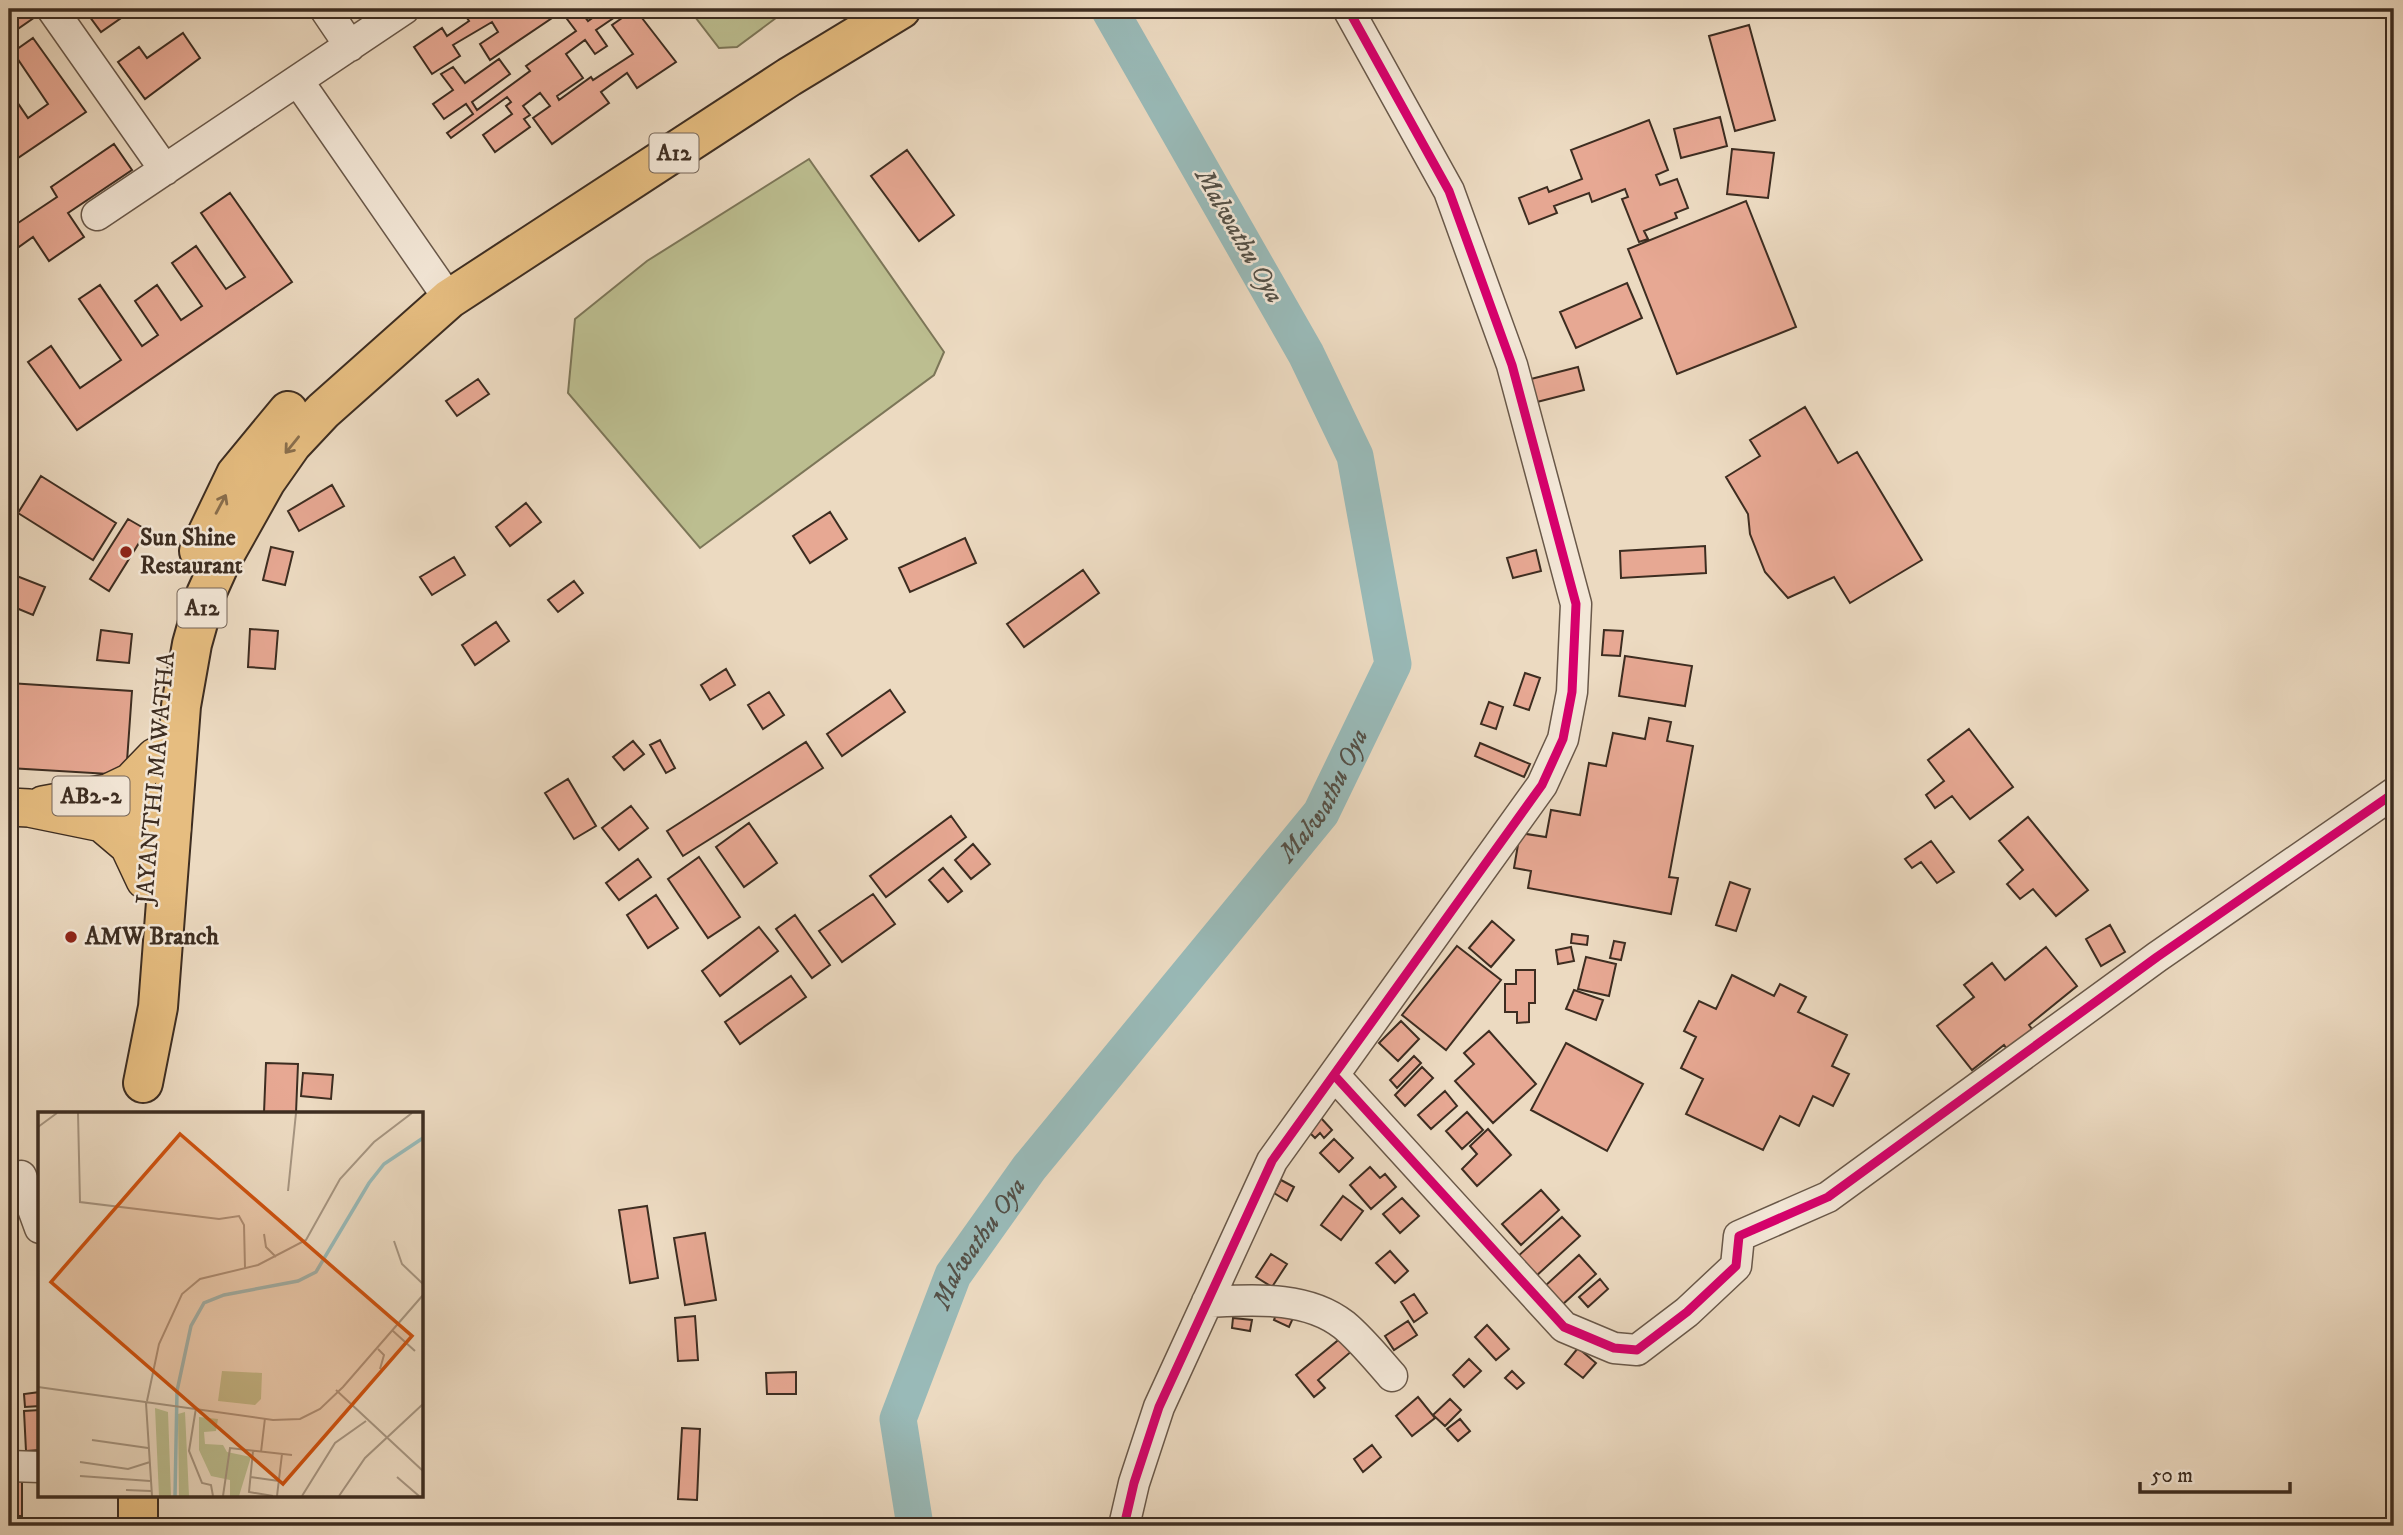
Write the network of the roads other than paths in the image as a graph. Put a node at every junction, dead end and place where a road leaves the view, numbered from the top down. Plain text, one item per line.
1 (51, 9) edge
2 (325, 9) edge
3 (404, 9) edge
4 (901, 9) edge
5 (1348, 9) edge
6 (350, 46) junction
7 (298, 81) junction
8 (165, 170) junction
9 (97, 215) dead end
10 (449, 299) junction
11 (155, 757) junction
12 (2394, 793) edge
13 (19, 807) edge
14 (105, 809) junction
15 (161, 818) junction
16 (145, 880) junction
17 (1334, 1076) junction
18 (143, 1098) edge
19 (21, 1177) dead end
20 (38, 1223) edge
21 (1207, 1301) junction
22 (1392, 1376) dead end
23 (9, 1466) edge
24 (38, 1467) edge
25 (138, 1496) edge
26 (138, 1526) edge
27 (1125, 1526) edge

1 - 8 street
2 - 6 street
3 - 6 street
4 - 10 highway, JAYANTHI MAWATHA / A12
5 - 17 street
6 - 7 street
7 - 8 street
7 - 10 street
8 - 9 street
11 -> 10 highway, JAYANTHI MAWATHA / A12
10 -> 15 highway, JAYANTHI MAWATHA / A12
11 - 14 main road
11 - 15 highway, JAYANTHI MAWATHA / A12
12 - 17 street
13 - 14 main road, AB2-2
14 - 15 main road, AB2-2
14 - 16 main road
15 - 16 highway, JAYANTHI MAWATHA / A12
15 - 18 highway, JAYANTHI MAWATHA / A12
16 - 18 highway, JAYANTHI MAWATHA / A12
17 - 21 street
19 - 20 street
21 - 22 street
21 - 27 street
23 - 24 street
25 - 26 highway

